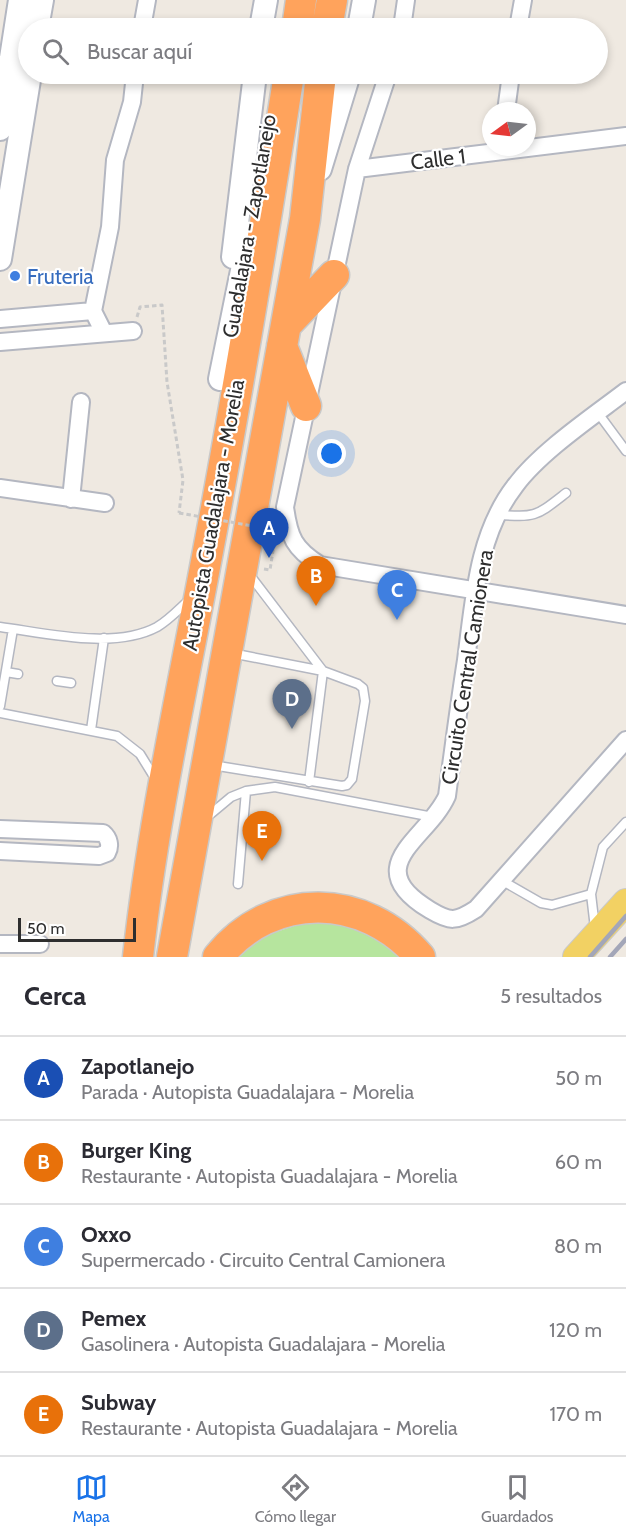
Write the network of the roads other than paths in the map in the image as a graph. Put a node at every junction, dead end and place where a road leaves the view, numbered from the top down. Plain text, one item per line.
1 (20, 0) edge
2 (42, 0) edge
3 (147, 0) edge
4 (266, 0) edge
5 (287, 0) edge
6 (301, 0) edge
7 (332, 0) edge
8 (364, 0) edge
9 (406, 0) edge
10 (522, 0) edge
11 (19, 18) edge
12 (39, 18) edge
13 (144, 18) edge
14 (263, 18) edge
15 (284, 18) edge
16 (298, 18) edge
17 (329, 18) edge
18 (361, 18) edge
19 (403, 18) edge
20 (519, 18) edge
21 (18, 44) edge
22 (17, 66) edge
23 (134, 84) edge
24 (254, 84) edge
25 (274, 84) edge
26 (287, 84) edge
27 (320, 84) edge
28 (346, 84) edge
29 (385, 84) edge
30 (510, 84) edge
31 (3, 88) edge
32 (507, 102) edge
33 (0, 129) edge
34 (626, 136) edge
35 (536, 145) edge
36 (482, 152) edge
37 (357, 169) junction
38 (305, 219) junction
39 (0, 259) edge
40 (334, 275) junction
41 (93, 310) junction
42 (0, 320) edge
43 (133, 331) road end
44 (104, 333) junction
45 (284, 335) junction
46 (0, 342) edge
47 (220, 379) junction
48 (626, 391) edge
49 (81, 402) dead end
50 (306, 406) junction
51 (598, 413) junction
52 (626, 451) edge
53 (0, 488) edge
54 (566, 493) dead end
55 (71, 499) junction
56 (105, 504) dead end
57 (497, 515) junction
58 (209, 548) junction
59 (253, 567) junction
60 (202, 586) junction
61 (475, 590) junction
62 (626, 615) edge
63 (0, 627) edge
64 (13, 629) junction
65 (104, 638) junction
66 (226, 652) junction
67 (323, 671) junction
68 (6, 672) junction
69 (18, 674) dead end
70 (57, 681) dead end
71 (71, 683) dead end
72 (0, 706) edge
73 (0, 713) edge
74 (91, 730) junction
75 (626, 740) edge
76 (206, 764) junction
77 (309, 782) junction
78 (246, 791) junction
79 (161, 792) junction
80 (433, 817) junction
81 (626, 822) edge
82 (0, 829) edge
83 (194, 830) junction
84 (0, 851) edge
85 (501, 880) junction
86 (238, 884) dead end
87 (591, 894) junction
88 (626, 902) edge
89 (142, 915) junction
90 (596, 934) junction
91 (0, 944) edge
92 (40, 944) dead end
93 (126, 957) edge
94 (138, 957) edge
95 (172, 957) edge
96 (218, 957) edge
97 (420, 957) edge
98 (576, 957) edge

1 - 11 street
2 - 12 street
3 - 13 street
4 - 14 street
5 - 15 street
6 - 16 highway
7 - 17 highway
8 - 18 street
9 - 19 street
10 - 20 street
21 - 22 street
22 - 31 street
22 - 39 street
23 - 41 street
24 - 47 street
25 - 47 street, Guadalajara - Zapotlanejo
26 - 58 highway, Autopista Guadalajara - Morelia
27 - 38 highway, Autopista Guadalajara - Morelia
28 - 38 street
29 - 37 street
30 - 32 street
31 - 33 street
34 - 35 street, Calle 1
36 - 37 street, Calle 1
37 - 40 street
38 - 45 highway, Autopista Guadalajara - Morelia
40 - 45 highway
40 - 50 street
41 - 42 street
41 - 44 street
43 - 44 street
44 - 46 street
45 - 50 highway
45 - 59 highway, Autopista Guadalajara - Morelia
47 - 58 highway
48 - 51 street, Circuito Central Camionera
49 - 55 street
50 - 61 street
51 - 52 lane
51 - 57 street, Circuito Central Camionera
53 - 55 street
54 - 57 lane
55 - 56 street
57 - 61 street, Circuito Central Camionera
58 - 60 highway, Autopista Guadalajara - Morelia
59 - 66 highway, Autopista Guadalajara - Morelia
59 - 67 lane
60 - 65 lane
60 - 79 highway, Autopista Guadalajara - Morelia
61 - 62 street
61 - 80 street, Circuito Central Camionera
63 - 64 lane
64 - 65 lane
64 - 68 lane
65 - 74 lane
66 - 67 lane
66 - 76 highway, Autopista Guadalajara - Morelia
67 - 77 lane
67 - 77 lane
68 - 69 lane
68 - 72 lane
70 - 71 lane
73 - 74 lane
74 - 79 lane
75 - 85 street, Circuito Central Camionera
76 - 77 lane
76 - 83 highway, Autopista Guadalajara - Morelia
78 - 80 lane
78 - 83 lane
78 - 86 lane
79 - 89 highway, Autopista Guadalajara - Morelia
80 - 85 street, Circuito Central Camionera
81 - 87 lane
82 - 84 street
83 - 95 highway, Autopista Guadalajara - Morelia
85 - 87 lane
87 - 90 lane
88 - 90 main road
89 - 93 highway
89 - 94 highway, Autopista Guadalajara - Morelia
90 - 98 main road
91 - 92 street
96 - 97 highway

